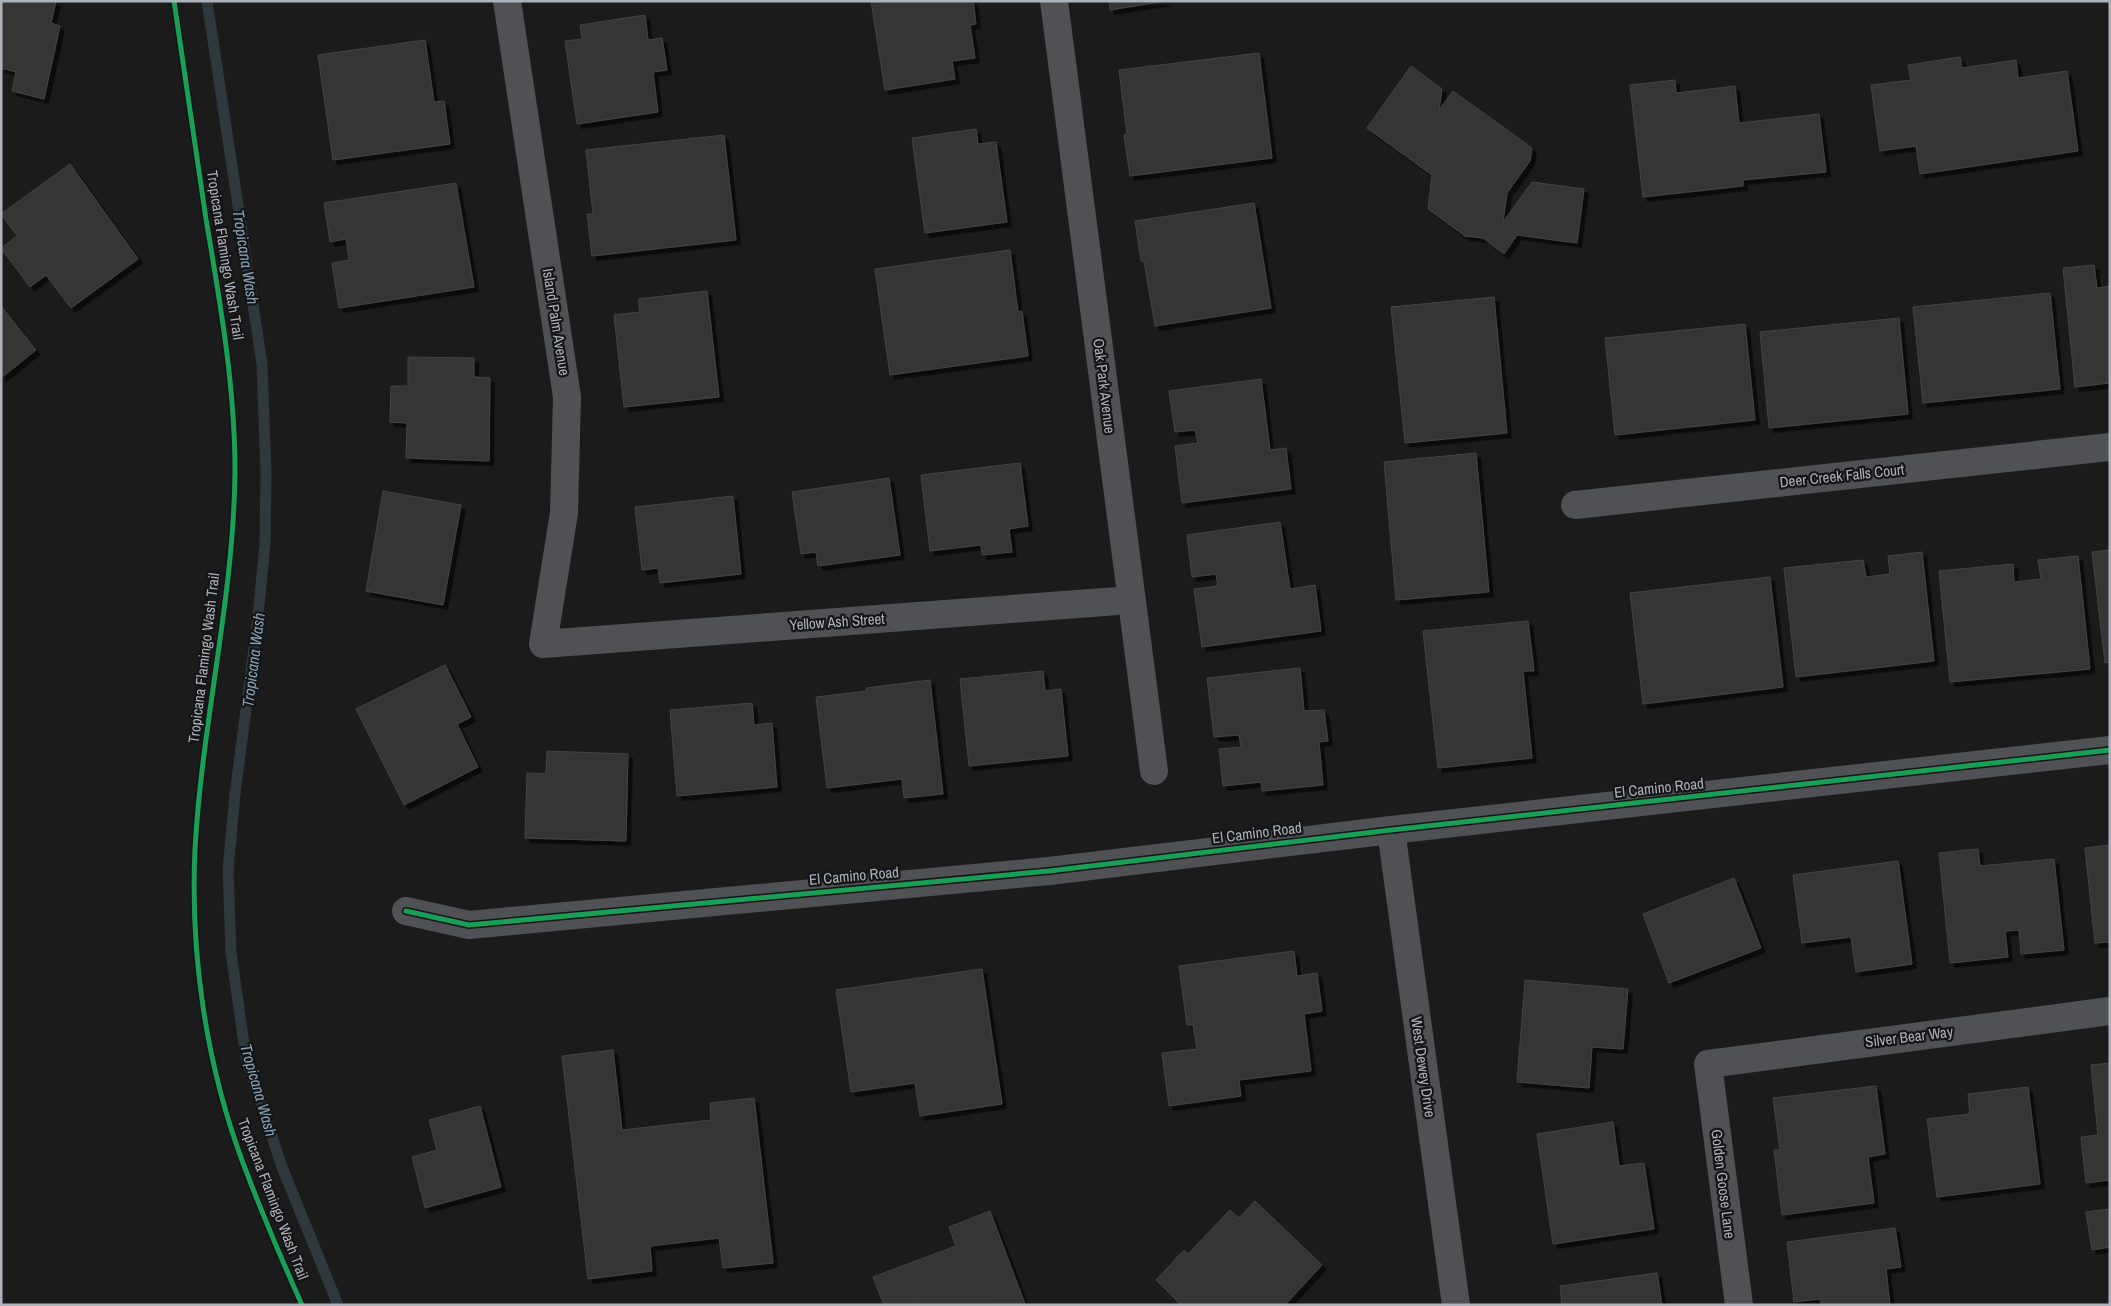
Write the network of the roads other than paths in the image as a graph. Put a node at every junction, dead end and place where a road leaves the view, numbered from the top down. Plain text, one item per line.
1 (506, 1) edge
2 (1054, 1) edge
3 (2110, 448) edge
4 (1575, 504) dead end
5 (1131, 600) junction
6 (543, 644) joint
7 (2110, 750) edge
8 (1154, 771) dead end
9 (1391, 830) junction
10 (406, 911) dead end
11 (2110, 1011) edge
12 (1708, 1064) joint
13 (1456, 1305) edge
14 (1738, 1305) edge

1 - 6 street, Island Palm Avenue
2 - 5 street, Oak Park Avenue
3 - 4 street, Deer Creek Falls Court
5 - 6 street, Yellow Ash Street
5 - 8 street, Oak Park Avenue
7 - 9 street, El Camino Road
9 - 10 street, El Camino Road
9 - 13 street, West Dewey Drive
11 - 12 street, Silver Bear Way
12 - 14 street, Golden Goose Lane

